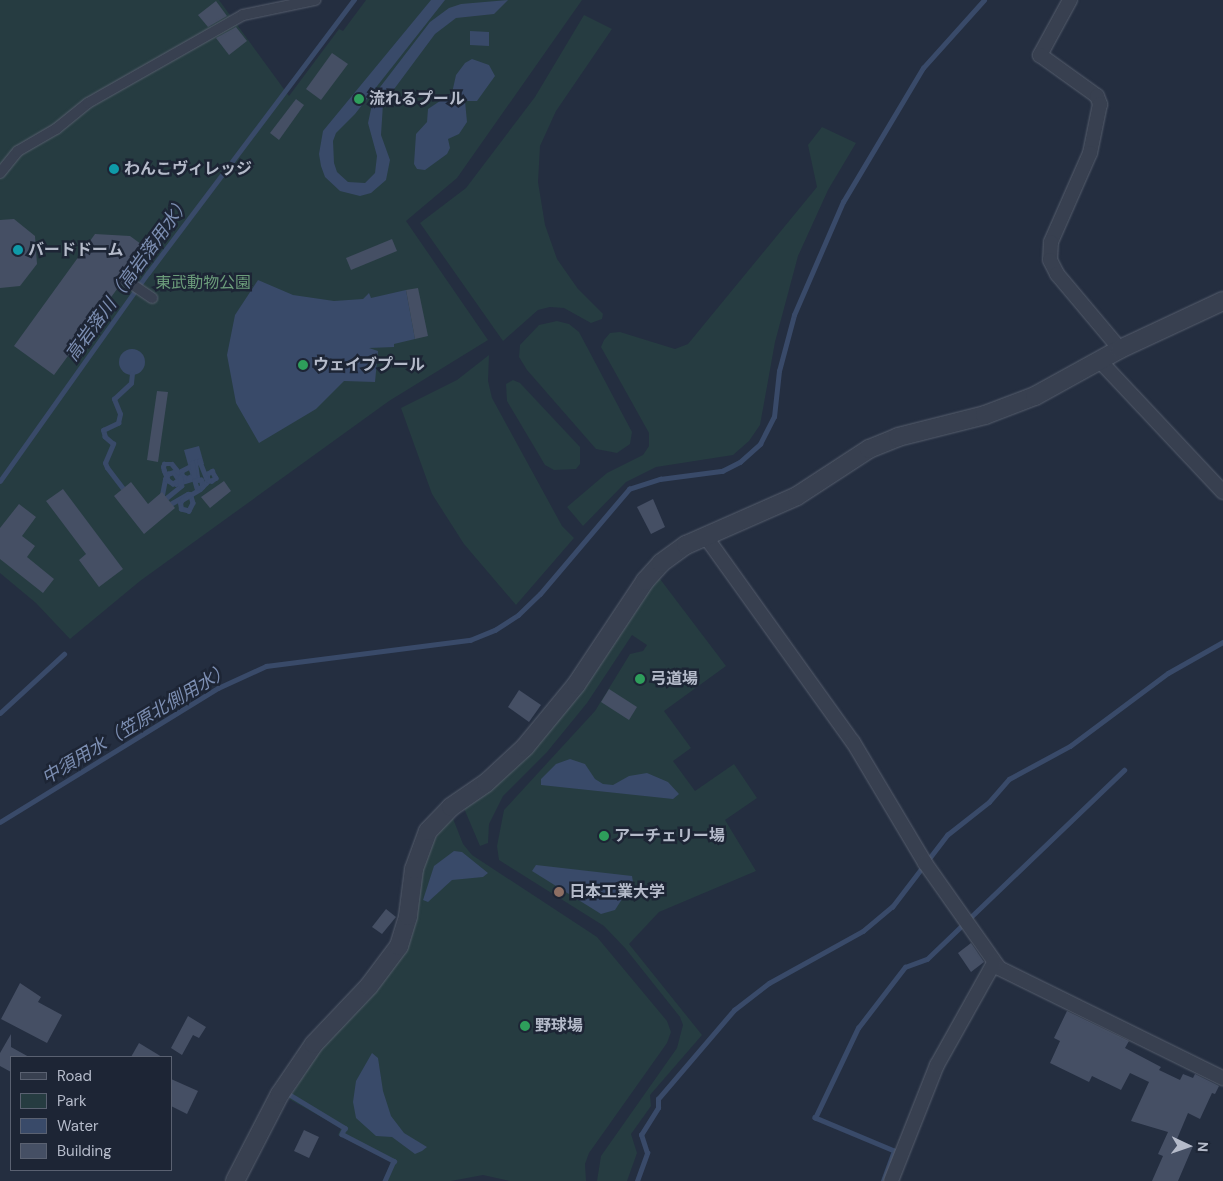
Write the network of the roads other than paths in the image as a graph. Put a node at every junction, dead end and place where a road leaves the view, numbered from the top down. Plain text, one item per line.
1 (315, 0) edge
2 (1070, 0) edge
3 (0, 173) edge
4 (124, 279) dead end
5 (152, 298) dead end
6 (1223, 301) edge
7 (1120, 349) junction
8 (1099, 360) junction
9 (1223, 492) edge
10 (706, 537) junction
11 (994, 963) junction
12 (1223, 1078) edge
13 (235, 1181) edge
14 (891, 1181) edge

1 - 3 street
2 - 7 street
4 - 5 street
6 - 7 street
7 - 8 street
8 - 9 street
8 - 10 street
10 - 11 street
10 - 13 street
11 - 12 street
11 - 14 street

